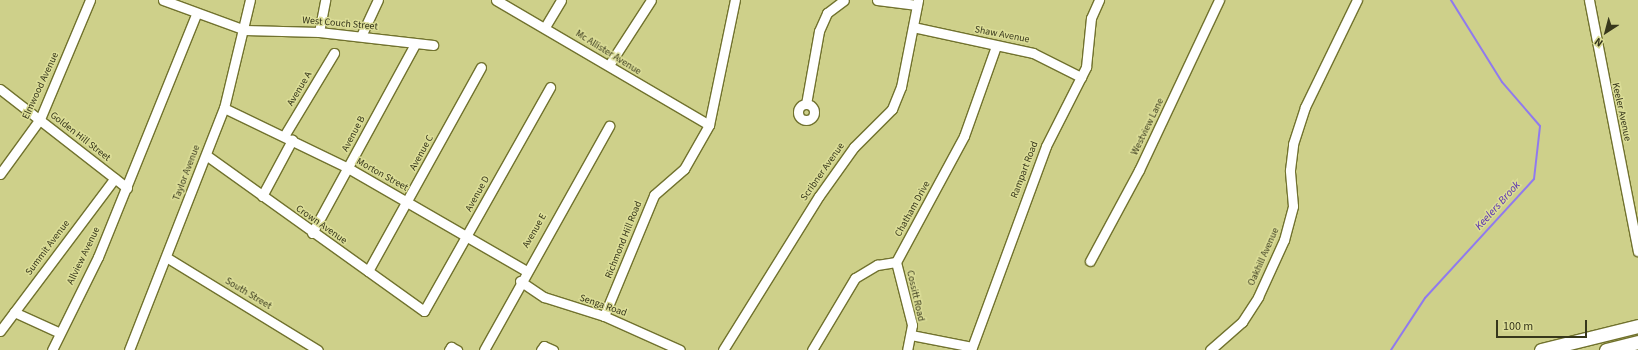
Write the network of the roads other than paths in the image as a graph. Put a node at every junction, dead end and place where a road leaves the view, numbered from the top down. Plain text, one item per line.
1 (90, 0) edge
2 (163, 0) edge
3 (250, 0) edge
4 (325, 0) edge
5 (378, 0) edge
6 (496, 0) edge
7 (561, 0) edge
8 (651, 0) edge
9 (735, 0) edge
10 (844, 0) edge
11 (877, 0) edge
12 (1099, 0) edge
13 (1219, 0) edge
14 (1357, 0) edge
15 (1589, 0) edge
16 (917, 3) edge
17 (196, 14) junction
18 (544, 27) junction
19 (913, 27) junction
20 (245, 30) junction
21 (319, 32) junction
22 (360, 36) junction
23 (415, 44) junction
24 (432, 45) dead end
25 (996, 46) junction
26 (334, 53) dead end
27 (609, 65) junction
28 (481, 67) dead end
29 (1081, 77) junction
30 (550, 87) dead end
31 (0, 89) edge
32 (806, 104) dead end
33 (224, 108) junction
34 (40, 119) junction
35 (709, 125) junction
36 (609, 126) dead end
37 (288, 138) junction
38 (206, 155) junction
39 (348, 168) junction
40 (0, 174) edge
41 (114, 178) junction
42 (127, 188) junction
43 (262, 196) junction
44 (408, 202) junction
45 (312, 233) junction
46 (468, 235) junction
47 (1638, 251) edge
48 (166, 257) junction
49 (1090, 261) dead end
50 (896, 262) junction
51 (525, 270) junction
52 (368, 271) junction
53 (520, 281) junction
54 (424, 311) joint
55 (14, 312) junction
56 (604, 316) junction
57 (1638, 326) edge
58 (0, 331) edge
59 (58, 332) junction
60 (911, 335) junction
61 (1638, 342) edge
62 (971, 349) edge
63 (52, 350) edge
64 (130, 350) edge
65 (318, 350) edge
66 (449, 350) edge
67 (458, 350) edge
68 (484, 350) edge
69 (541, 350) edge
70 (553, 350) edge
71 (680, 350) edge
72 (723, 350) edge
73 (812, 350) edge
74 (907, 350) edge
75 (1210, 350) edge
76 (1541, 350) edge
77 (1606, 350) edge

1 - 34 street, Elmwood Avenue
2 - 17 street, West Couch Street
3 - 20 street, Taylor Avenue
4 - 21 street
5 - 22 street
6 - 18 street, Mc Allister Avenue
7 - 18 street
8 - 27 street
9 - 35 street, Richmond Hill Road
10 - 32 street
11 - 16 street
12 - 29 street, Rampart Road
13 - 49 street, Westview Lane
14 - 75 street, Oakhill Avenue
15 - 47 street, Keeler Avenue
16 - 19 street, Scribner Avenue
17 - 20 street, West Couch Street
17 - 42 street
18 - 27 street, Mc Allister Avenue
19 - 25 street, Shaw Avenue
19 - 72 street, Scribner Avenue
20 - 21 street, West Couch Street
20 - 33 street, Taylor Avenue
21 - 22 street, West Couch Street
22 - 23 street, West Couch Street
23 - 24 street, West Couch Street
23 - 39 street, Avenue B
25 - 29 street, Shaw Avenue
25 - 50 street, Chatham Drive
26 - 37 street, Avenue A
27 - 35 street, Mc Allister Avenue
28 - 44 street, Avenue C
29 - 62 street, Rampart Road
30 - 46 street, Avenue D
31 - 34 street, Golden Hill Street
33 - 37 street, Morton Street
33 - 38 street, Taylor Avenue
34 - 40 street, Elmwood Avenue
34 - 41 street, Golden Hill Street
35 - 56 street, Richmond Hill Road
36 - 51 street, Avenue E
37 - 39 street, Morton Street
37 - 43 street, Avenue A
38 - 43 street, Crown Avenue
38 - 48 street, Taylor Avenue
39 - 44 street, Morton Street
39 - 45 street, Avenue B
41 - 42 street, Golden Hill Street
41 - 55 street, Summit Avenue
42 - 59 street, Allview Avenue
43 - 45 street, Crown Avenue
44 - 46 street, Morton Street
44 - 52 street, Avenue C
45 - 52 street, Crown Avenue
46 - 51 street, Morton Street
46 - 54 street, Avenue D
48 - 64 street, Taylor Avenue
48 - 65 street, South Street
50 - 60 street, Cossitt Road
50 - 73 street
51 - 53 street, Avenue E
52 - 54 street, Crown Avenue
53 - 56 street, Senga Road
53 - 68 street, Avenue E
55 - 58 street, Summit Avenue
55 - 59 street
56 - 71 street, Senga Road
57 - 76 highway
59 - 63 street, Allview Avenue
60 - 62 street, Cossitt Road
60 - 74 street, Cossitt Road
61 - 77 highway
66 - 67 street
69 - 70 street

